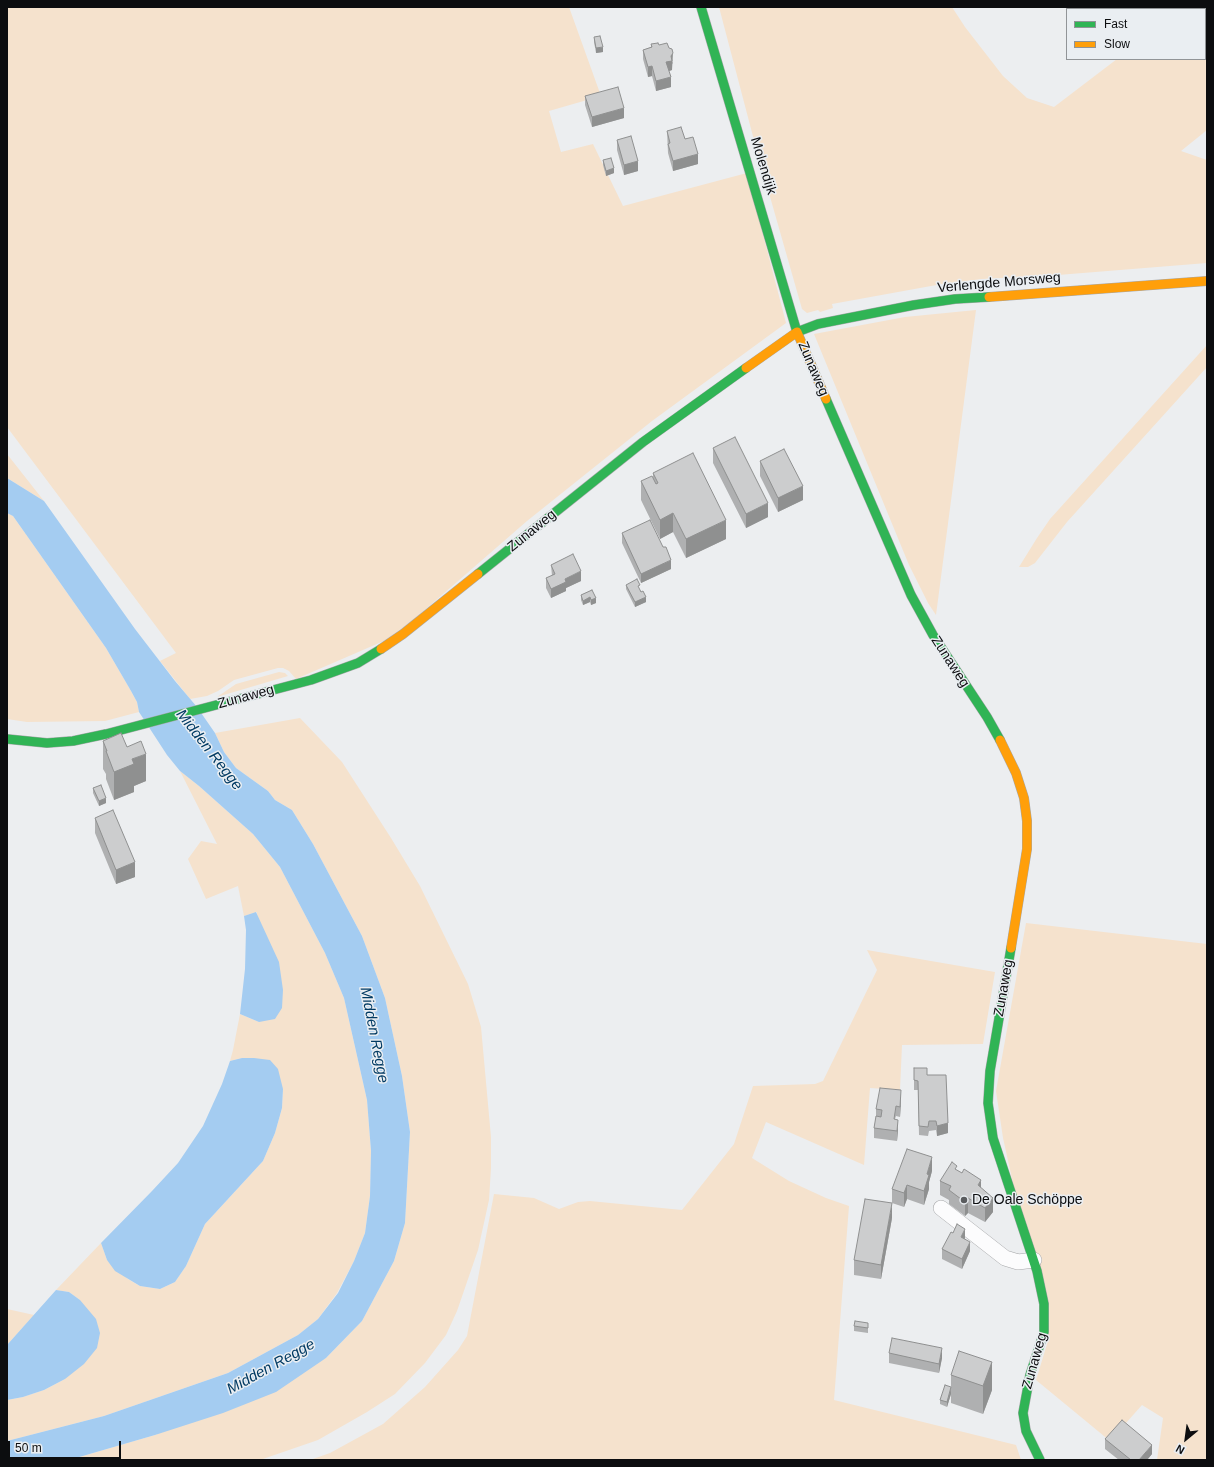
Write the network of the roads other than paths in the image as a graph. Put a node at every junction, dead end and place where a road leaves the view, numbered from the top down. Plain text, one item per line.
1 (701, 7) edge
2 (1207, 280) edge
3 (797, 332) junction
4 (7, 739) edge
5 (941, 1208) dead end
6 (1034, 1260) junction
7 (1040, 1460) edge

1 - 3 street, Molendijk
2 - 3 street, Verlengde Morsweg
3 - 4 street, Zunaweg
3 - 6 street, Zunaweg
5 - 6 street
6 - 7 street, Zunaweg

